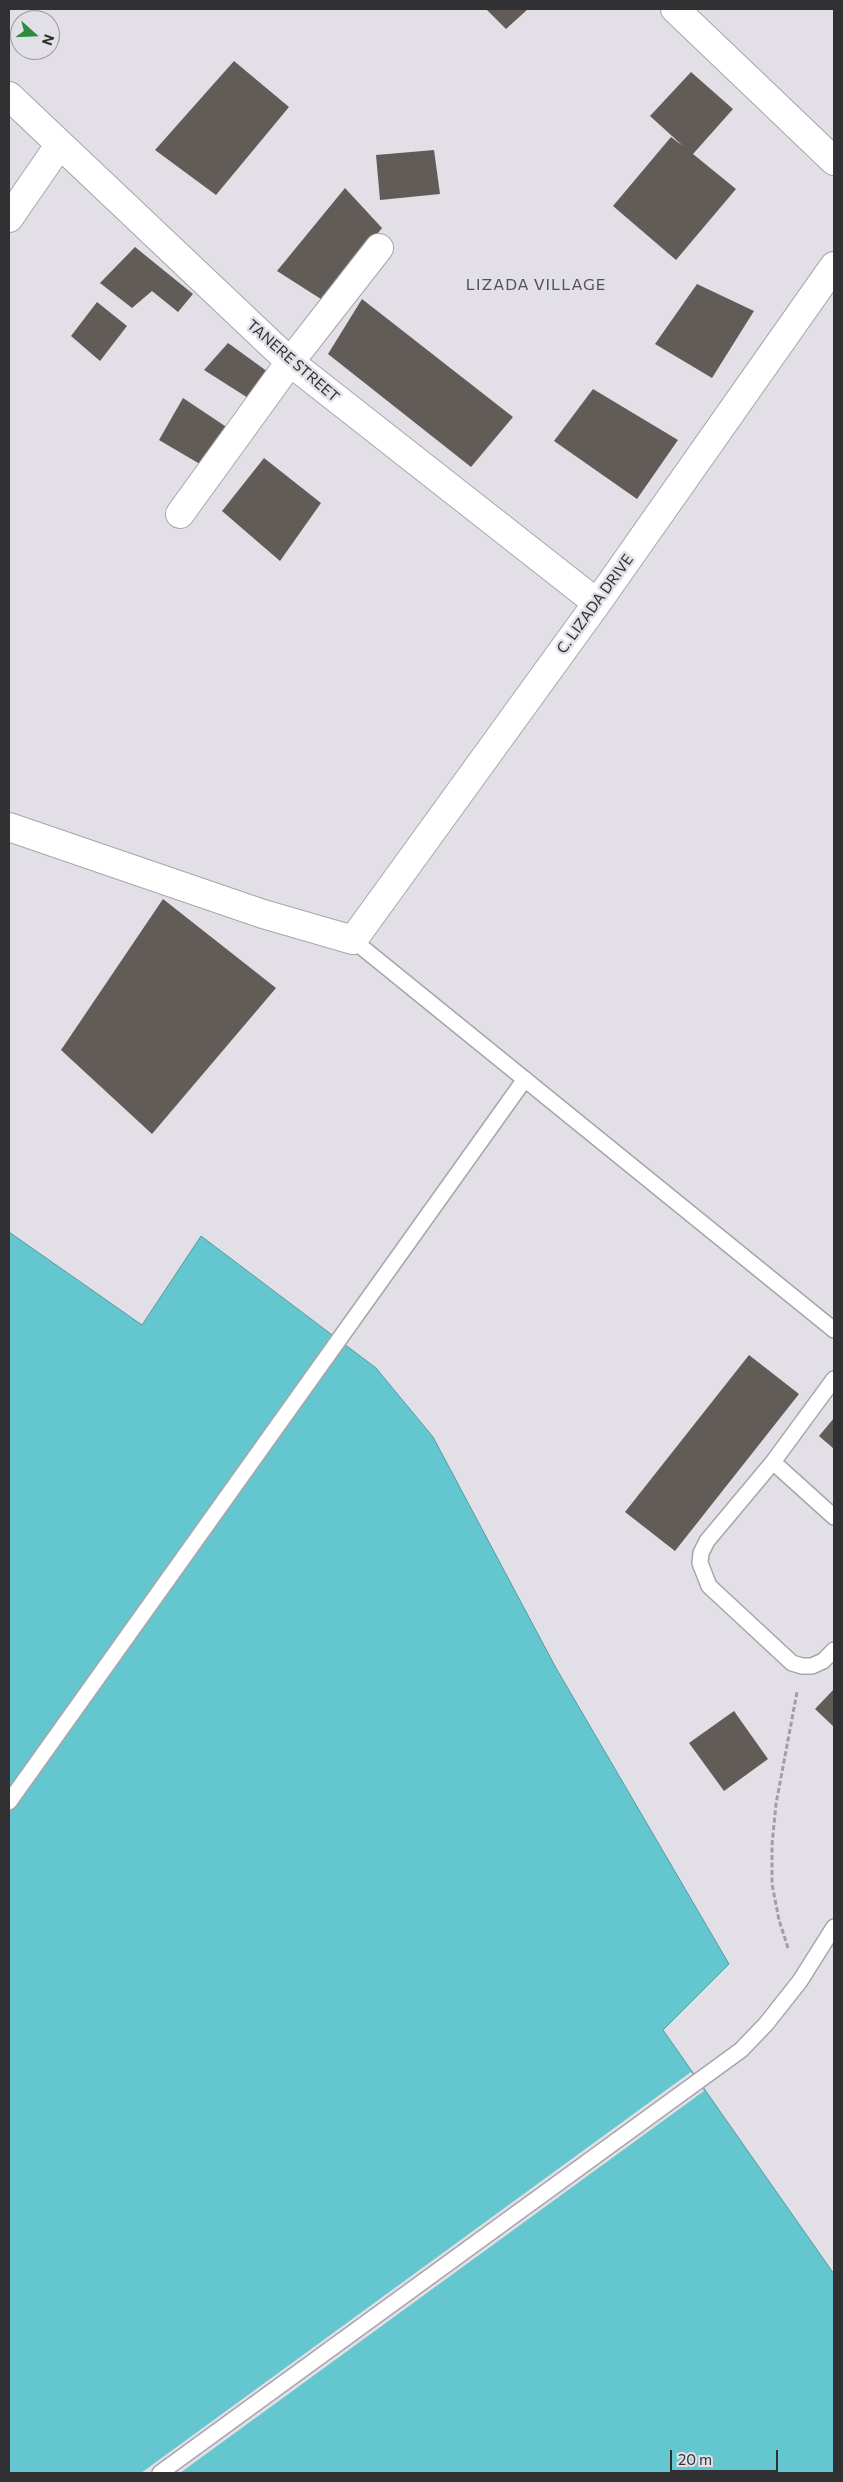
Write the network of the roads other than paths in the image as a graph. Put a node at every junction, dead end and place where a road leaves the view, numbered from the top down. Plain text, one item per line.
1 (675, 9) edge
2 (9, 96) edge
3 (60, 144) junction
4 (834, 161) edge
5 (9, 218) edge
6 (379, 248) dead end
7 (834, 266) edge
8 (290, 362) junction
9 (180, 514) dead end
10 (597, 603) junction
11 (9, 827) edge
12 (353, 940) junction
13 (525, 1079) junction
14 (834, 1330) edge
15 (834, 1379) edge
16 (772, 1462) junction
17 (834, 1517) edge
18 (834, 1650) edge
19 (9, 1802) edge
20 (834, 1927) edge
21 (160, 2473) edge

1 - 4 street
2 - 3 street, TANERE STREET
3 - 5 street
3 - 8 street, TANERE STREET
6 - 8 street
7 - 10 street, C. LIZADA DRIVE
8 - 9 street
8 - 10 street, TANERE STREET
10 - 12 street, C. LIZADA DRIVE
11 - 12 street
12 - 13 lane
13 - 14 lane
13 - 19 lane
15 - 16 lane
16 - 17 lane
16 - 18 lane
20 - 21 lane

